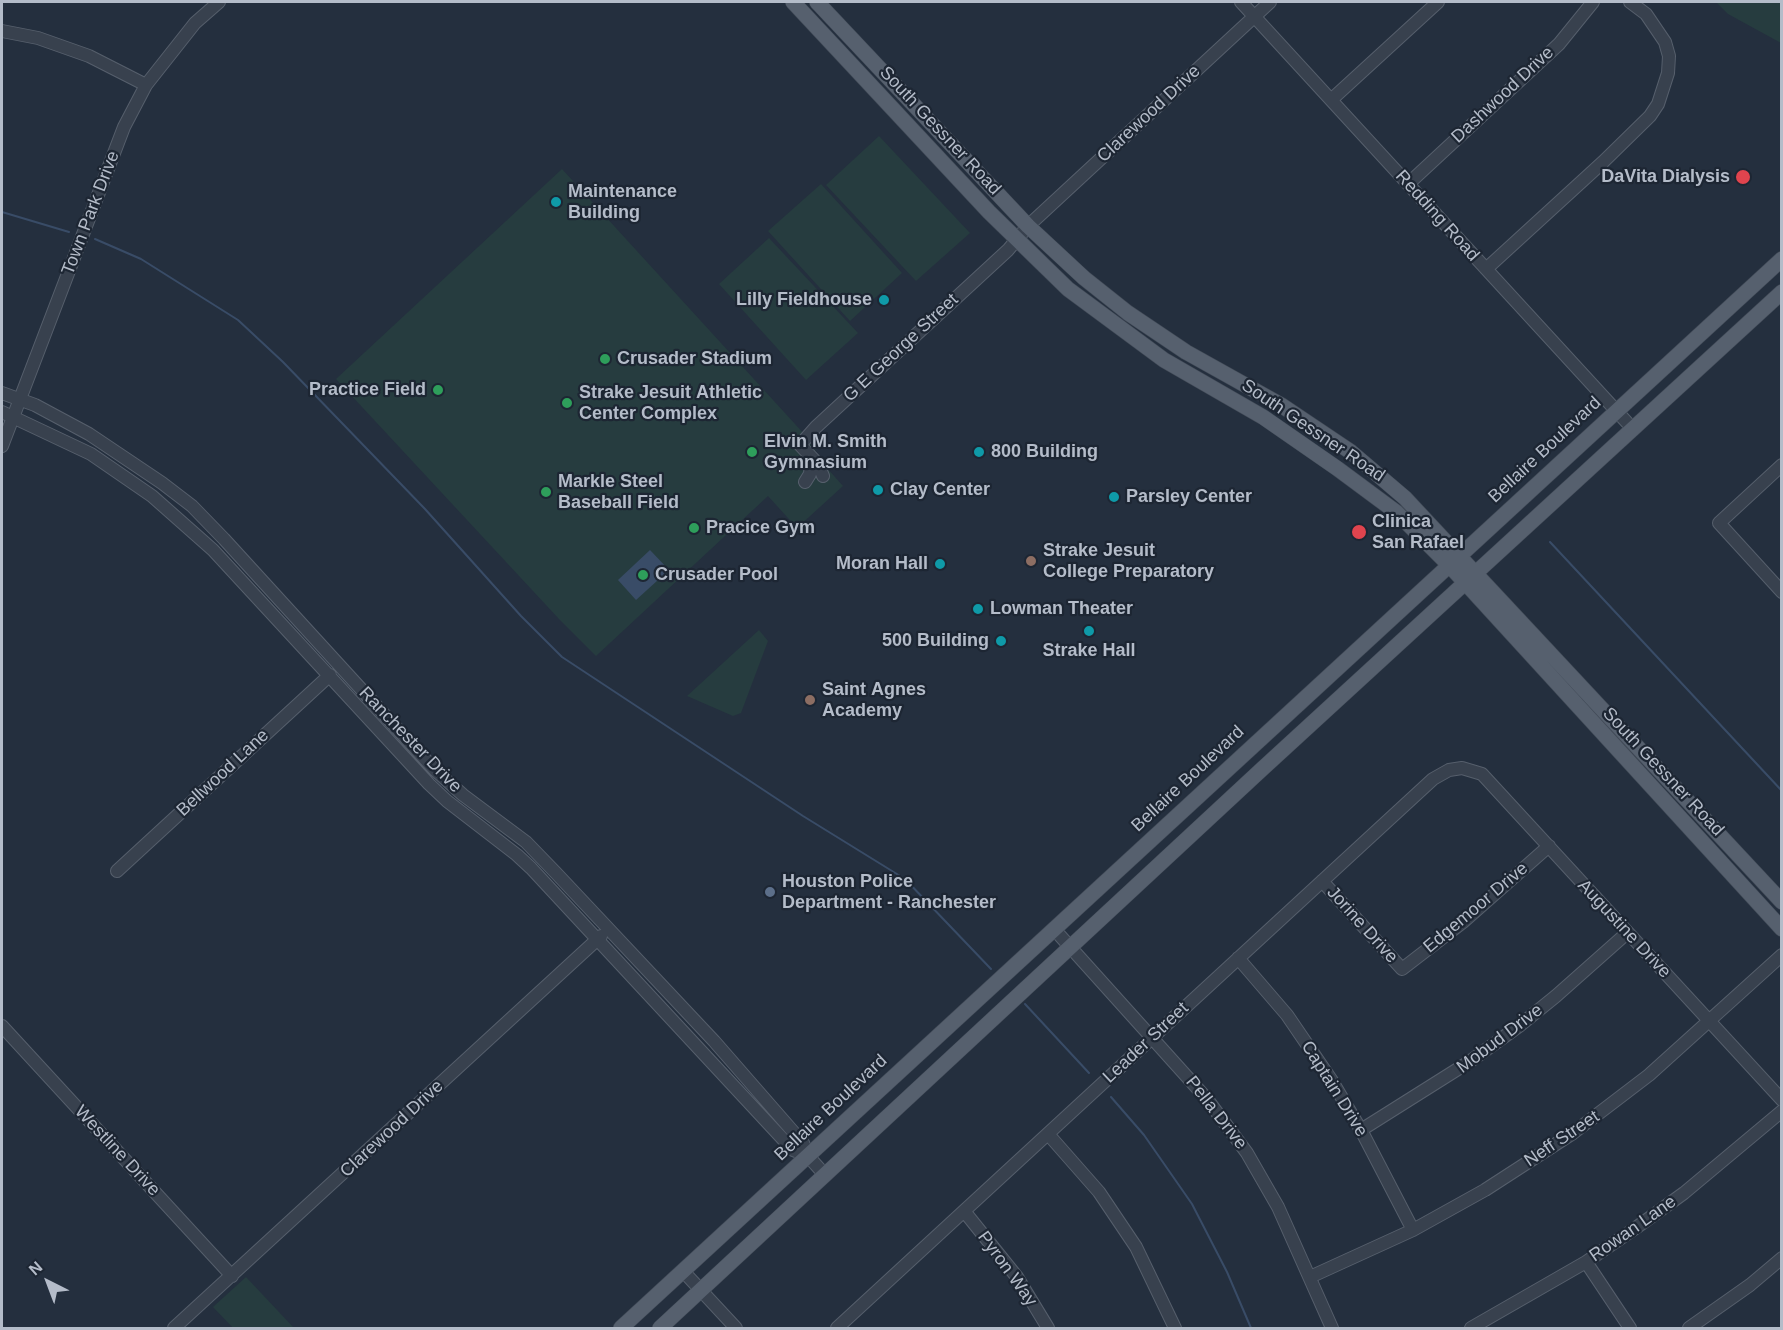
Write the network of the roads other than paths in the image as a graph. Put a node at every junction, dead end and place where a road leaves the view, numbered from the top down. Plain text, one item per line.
1 (219, 2) edge
2 (793, 2) edge
3 (817, 2) edge
4 (1241, 2) edge
5 (1270, 2) edge
6 (1438, 2) edge
7 (1593, 2) edge
8 (1630, 2) edge
9 (1254, 16) junction
10 (2, 31) edge
11 (865, 52) junction
12 (851, 64) junction
13 (146, 85) junction
14 (1331, 100) junction
15 (940, 134) junction
16 (927, 145) junction
17 (1408, 184) junction
18 (1028, 226) junction
19 (1017, 240) junction
20 (1781, 261) edge
21 (1486, 269) junction
22 (1782, 292) edge
23 (2, 393) edge
24 (19, 400) junction
25 (1616, 411) junction
26 (7, 414) edge
27 (1633, 429) junction
28 (2, 446) edge
29 (1351, 452) junction
30 (812, 458) junction
31 (1782, 465) edge
32 (141, 469) junction
33 (1338, 469) junction
34 (823, 476) dead end
35 (133, 481) junction
36 (805, 483) dead end
37 (241, 558) junction
38 (1454, 560) junction
39 (230, 568) junction
40 (1471, 578) junction
41 (1782, 592) edge
42 (317, 641) junction
43 (307, 650) junction
44 (330, 675) junction
45 (1592, 696) junction
46 (1579, 709) junction
47 (1282, 719) junction
48 (1298, 736) junction
49 (416, 749) junction
50 (406, 759) junction
51 (1462, 768) joint
52 (1694, 809) junction
53 (1682, 820) junction
54 (1164, 827) junction
55 (526, 842) junction
56 (1181, 845) junction
57 (1549, 846) junction
58 (517, 855) junction
59 (117, 871) dead end
60 (1322, 881) junction
61 (1782, 902) edge
62 (609, 929) junction
63 (1054, 929) junction
64 (1782, 929) edge
65 (1627, 933) junction
66 (597, 940) junction
67 (1071, 948) junction
68 (1782, 955) edge
69 (1238, 958) junction
70 (1402, 969) joint
71 (1709, 1022) junction
72 (2, 1026) edge
73 (1153, 1037) junction
74 (714, 1041) junction
75 (701, 1053) junction
76 (756, 1090) junction
77 (745, 1099) junction
78 (1782, 1100) edge
79 (1782, 1111) edge
80 (1361, 1130) junction
81 (1048, 1134) junction
82 (808, 1156) junction
83 (825, 1175) junction
84 (964, 1211) junction
85 (1413, 1230) junction
86 (1782, 1258) edge
87 (1586, 1262) junction
88 (683, 1271) junction
89 (232, 1276) junction
90 (1310, 1277) junction
91 (701, 1290) junction
92 (174, 1329) edge
93 (621, 1329) edge
94 (660, 1329) edge
95 (736, 1329) edge
96 (837, 1329) edge
97 (1048, 1329) edge
98 (1175, 1329) edge
99 (1332, 1329) edge
100 (1471, 1329) edge
101 (1630, 1329) edge
102 (1689, 1329) edge

1 - 13 street, Town Park Drive
2 - 12 main road, South Gessner Road
3 - 11 main road, South Gessner Road
4 - 9 street, Redding Road
5 - 9 street, Clarewood Drive
6 - 14 street
7 - 17 street, Dashwood Drive
8 - 21 street
9 - 14 street, Redding Road
9 - 18 street, Clarewood Drive
10 - 13 street
11 - 12 main road
11 - 15 main road, South Gessner Road
12 - 16 main road, South Gessner Road
13 - 24 street, Town Park Drive
14 - 17 street, Redding Road
15 - 16 main road
15 - 18 main road, South Gessner Road
16 - 19 main road, South Gessner Road
17 - 21 street, Redding Road
18 - 19 street, Clarewood Drive
18 - 29 main road, South Gessner Road
19 - 30 street, G E George Street
19 - 33 main road, South Gessner Road
20 - 25 main road, Bellaire Boulevard
21 - 25 street, Redding Road
22 - 27 main road
23 - 24 street, Ranchester Drive
24 - 26 street, Town Park Drive
24 - 32 street, Ranchester Drive
25 - 27 street, Redding Road
25 - 38 main road, Bellaire Boulevard
26 - 28 street, Town Park Drive
26 - 35 street, Ranchester Drive
27 - 40 main road
29 - 33 main road
29 - 38 main road, South Gessner Road
30 - 34 street, G E George Street
30 - 36 street, G E George Street
31 - 41 street
32 - 35 street
32 - 37 street, Ranchester Drive
33 - 38 main road, South Gessner Road
35 - 39 street, Ranchester Drive
37 - 39 street
37 - 42 street, Ranchester Drive
38 - 40 main road, South Gessner Road
38 - 47 main road, Bellaire Boulevard
39 - 43 street, Ranchester Drive
40 - 45 main road, South Gessner Road
40 - 46 main road, South Gessner Road
40 - 48 main road
42 - 43 street
42 - 49 street, Ranchester Drive
43 - 44 street, Ranchester Drive
44 - 50 street, Ranchester Drive
44 - 59 street, Bellwood Lane
45 - 46 main road
45 - 52 main road, South Gessner Road
46 - 53 main road, South Gessner Road
47 - 48 main road
47 - 54 main road, Bellaire Boulevard
48 - 56 main road
49 - 50 street
49 - 55 street, Ranchester Drive
50 - 58 street, Ranchester Drive
51 - 57 street, Augustine Drive
51 - 60 street, Leader Street
52 - 53 main road
52 - 61 main road, South Gessner Road
53 - 64 main road, South Gessner Road
54 - 56 main road
54 - 63 main road, Bellaire Boulevard
55 - 58 street
55 - 62 street, Ranchester Drive
56 - 67 main road
57 - 65 street, Augustine Drive
57 - 70 street, Edgemoor Drive
58 - 66 street, Ranchester Drive
60 - 69 street, Leader Street
60 - 70 street, Jorine Drive
62 - 66 street, Clarewood Drive
62 - 74 street, Ranchester Drive
63 - 67 street, Pella Drive
63 - 82 main road, Bellaire Boulevard
65 - 71 street, Augustine Drive
65 - 80 street, Mobud Drive
66 - 75 street, Ranchester Drive
66 - 89 street, Clarewood Drive
67 - 73 street, Pella Drive
67 - 83 main road
68 - 71 street, Neff Street
69 - 73 street, Leader Street
69 - 80 street, Captain Drive
71 - 78 street, Augustine Drive
71 - 85 street, Neff Street
72 - 89 street, Westline Drive
73 - 81 street, Leader Street
73 - 90 street, Pella Drive
74 - 75 street
74 - 76 street, Ranchester Drive
75 - 77 street, Ranchester Drive
76 - 77 street
76 - 82 street, Ranchester Drive
77 - 82 street, Ranchester Drive
79 - 87 street, Rowan Lane
80 - 85 street, Captain Drive
81 - 84 street, Leader Street
81 - 98 street
82 - 83 street, Ranchester Drive
82 - 88 main road, Bellaire Boulevard
83 - 91 main road
84 - 96 street, Leader Street
84 - 97 street, Pyron Way
85 - 90 street, Neff Street
86 - 102 street
87 - 100 street, Rowan Lane
87 - 101 street
88 - 91 street
88 - 93 main road, Bellaire Boulevard
89 - 92 street, Clarewood Drive
90 - 99 street, Pella Drive
91 - 94 main road
91 - 95 street

